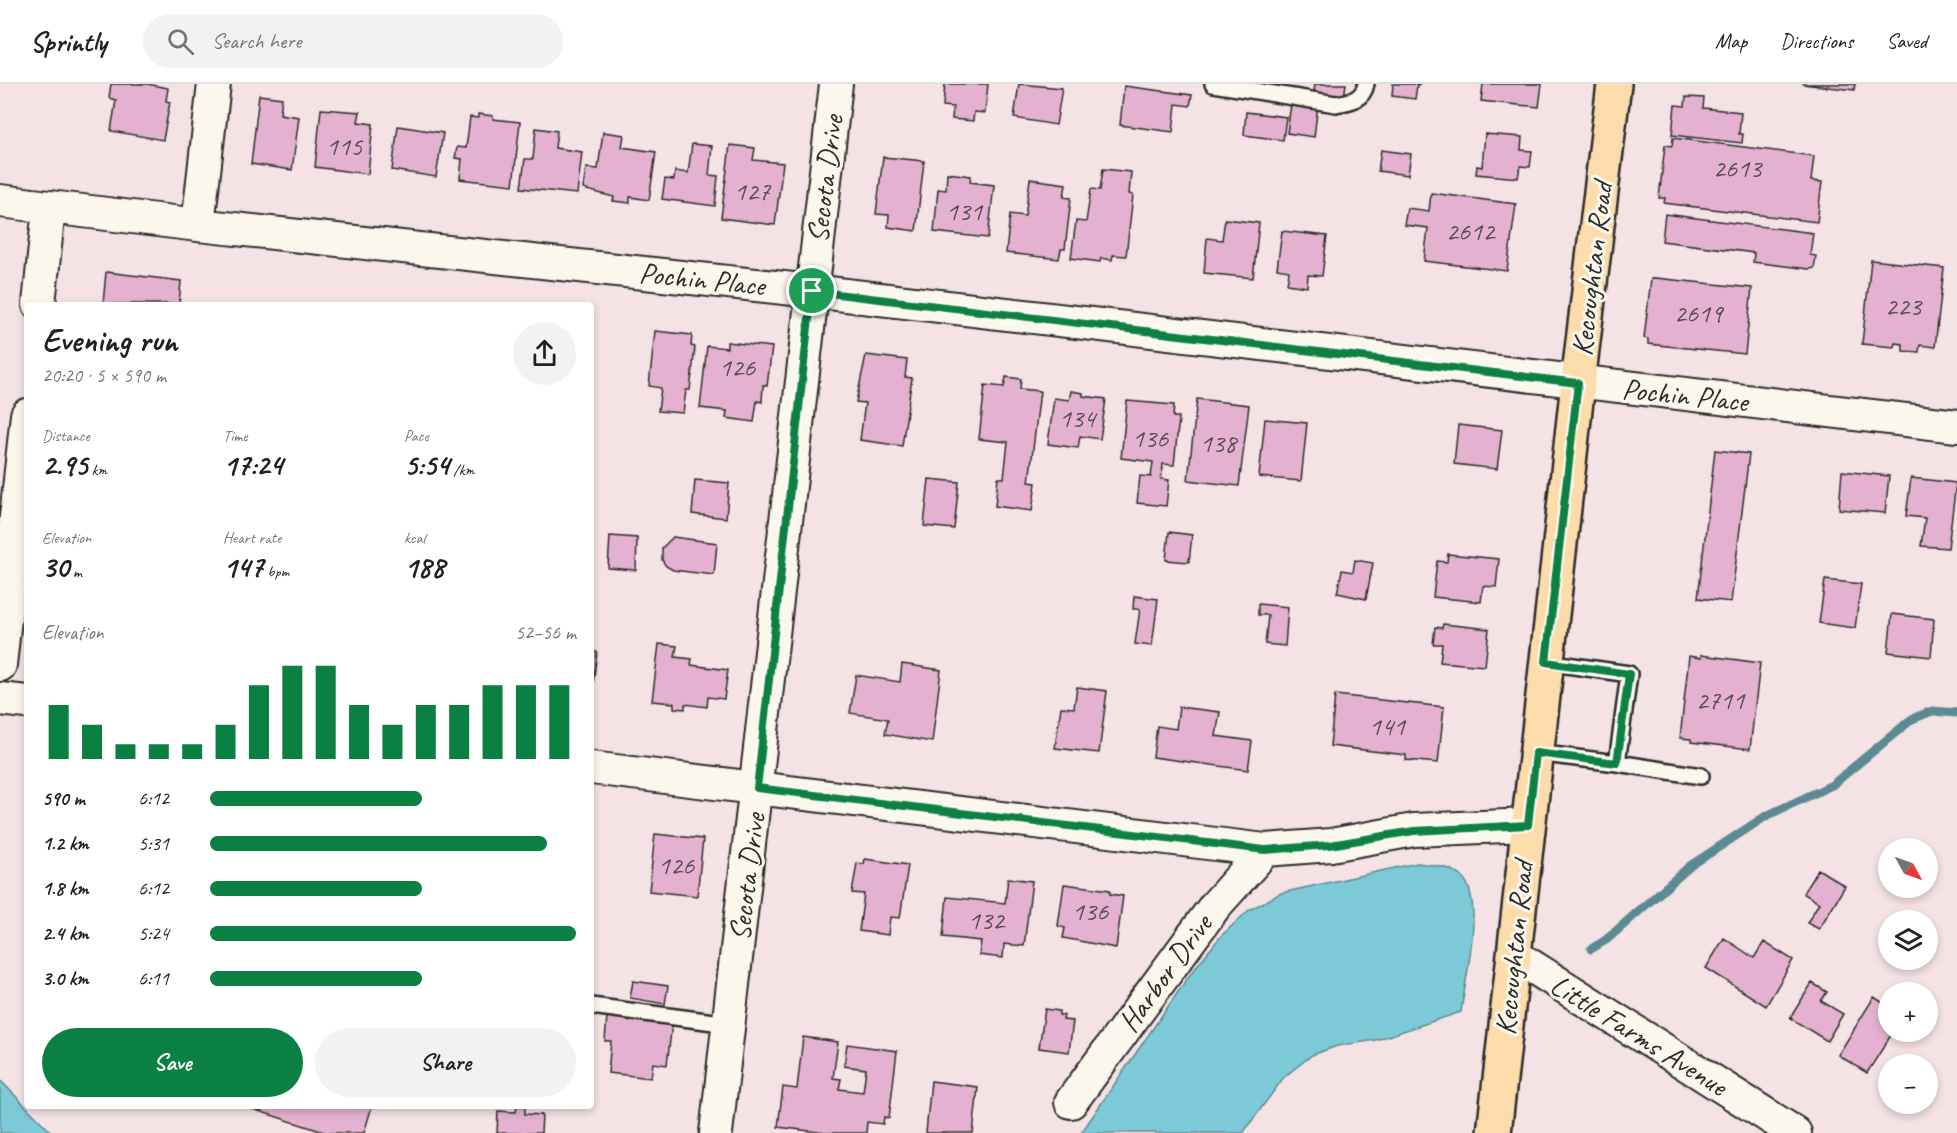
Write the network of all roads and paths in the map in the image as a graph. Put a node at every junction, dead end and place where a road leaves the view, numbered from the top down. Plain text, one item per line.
1 (214, 84) edge
2 (836, 84) edge
3 (1213, 84) edge
4 (1366, 84) edge
5 (1614, 84) edge
6 (0, 201) edge
7 (49, 208) junction
8 (198, 225) junction
9 (812, 291) junction
10 (39, 302) edge
11 (1578, 383) junction
12 (1957, 426) edge
13 (24, 443) edge
14 (1546, 662) junction
15 (0, 665) edge
16 (0, 699) edge
17 (24, 702) edge
18 (1536, 753) junction
19 (1617, 763) junction
20 (594, 768) edge
21 (1701, 776) dead end
22 (757, 788) junction
23 (1528, 825) junction
24 (1265, 850) junction
25 (1514, 956) junction
26 (594, 1006) edge
27 (729, 1024) junction
28 (1071, 1102) dead end
29 (716, 1133) edge
30 (1494, 1133) edge
31 (1795, 1133) edge

1 - 8 street
2 - 9 street, Secota Drive
3 - 4 lane
5 - 11 main road, Kecoughtan Road
6 - 7 street
7 - 8 street
7 - 10 street
8 - 9 street, Pochin Place
9 - 11 street, Pochin Place
9 - 22 street, Secota Drive
11 - 12 street, Pochin Place
11 - 14 main road, Kecoughtan Road
13 - 15 street
14 - 18 main road, Kecoughtan Road
14 - 19 lane
16 - 17 street
18 - 19 lane
18 - 23 main road, Kecoughtan Road
19 - 21 lane
20 - 22 street
22 - 24 street
22 - 27 street, Secota Drive
23 - 24 street
23 - 25 main road, Kecoughtan Road
24 - 28 street, Harbor Drive
25 - 30 main road, Kecoughtan Road
25 - 31 street, Little Farms Avenue
26 - 27 lane
27 - 29 street, Secota Drive

